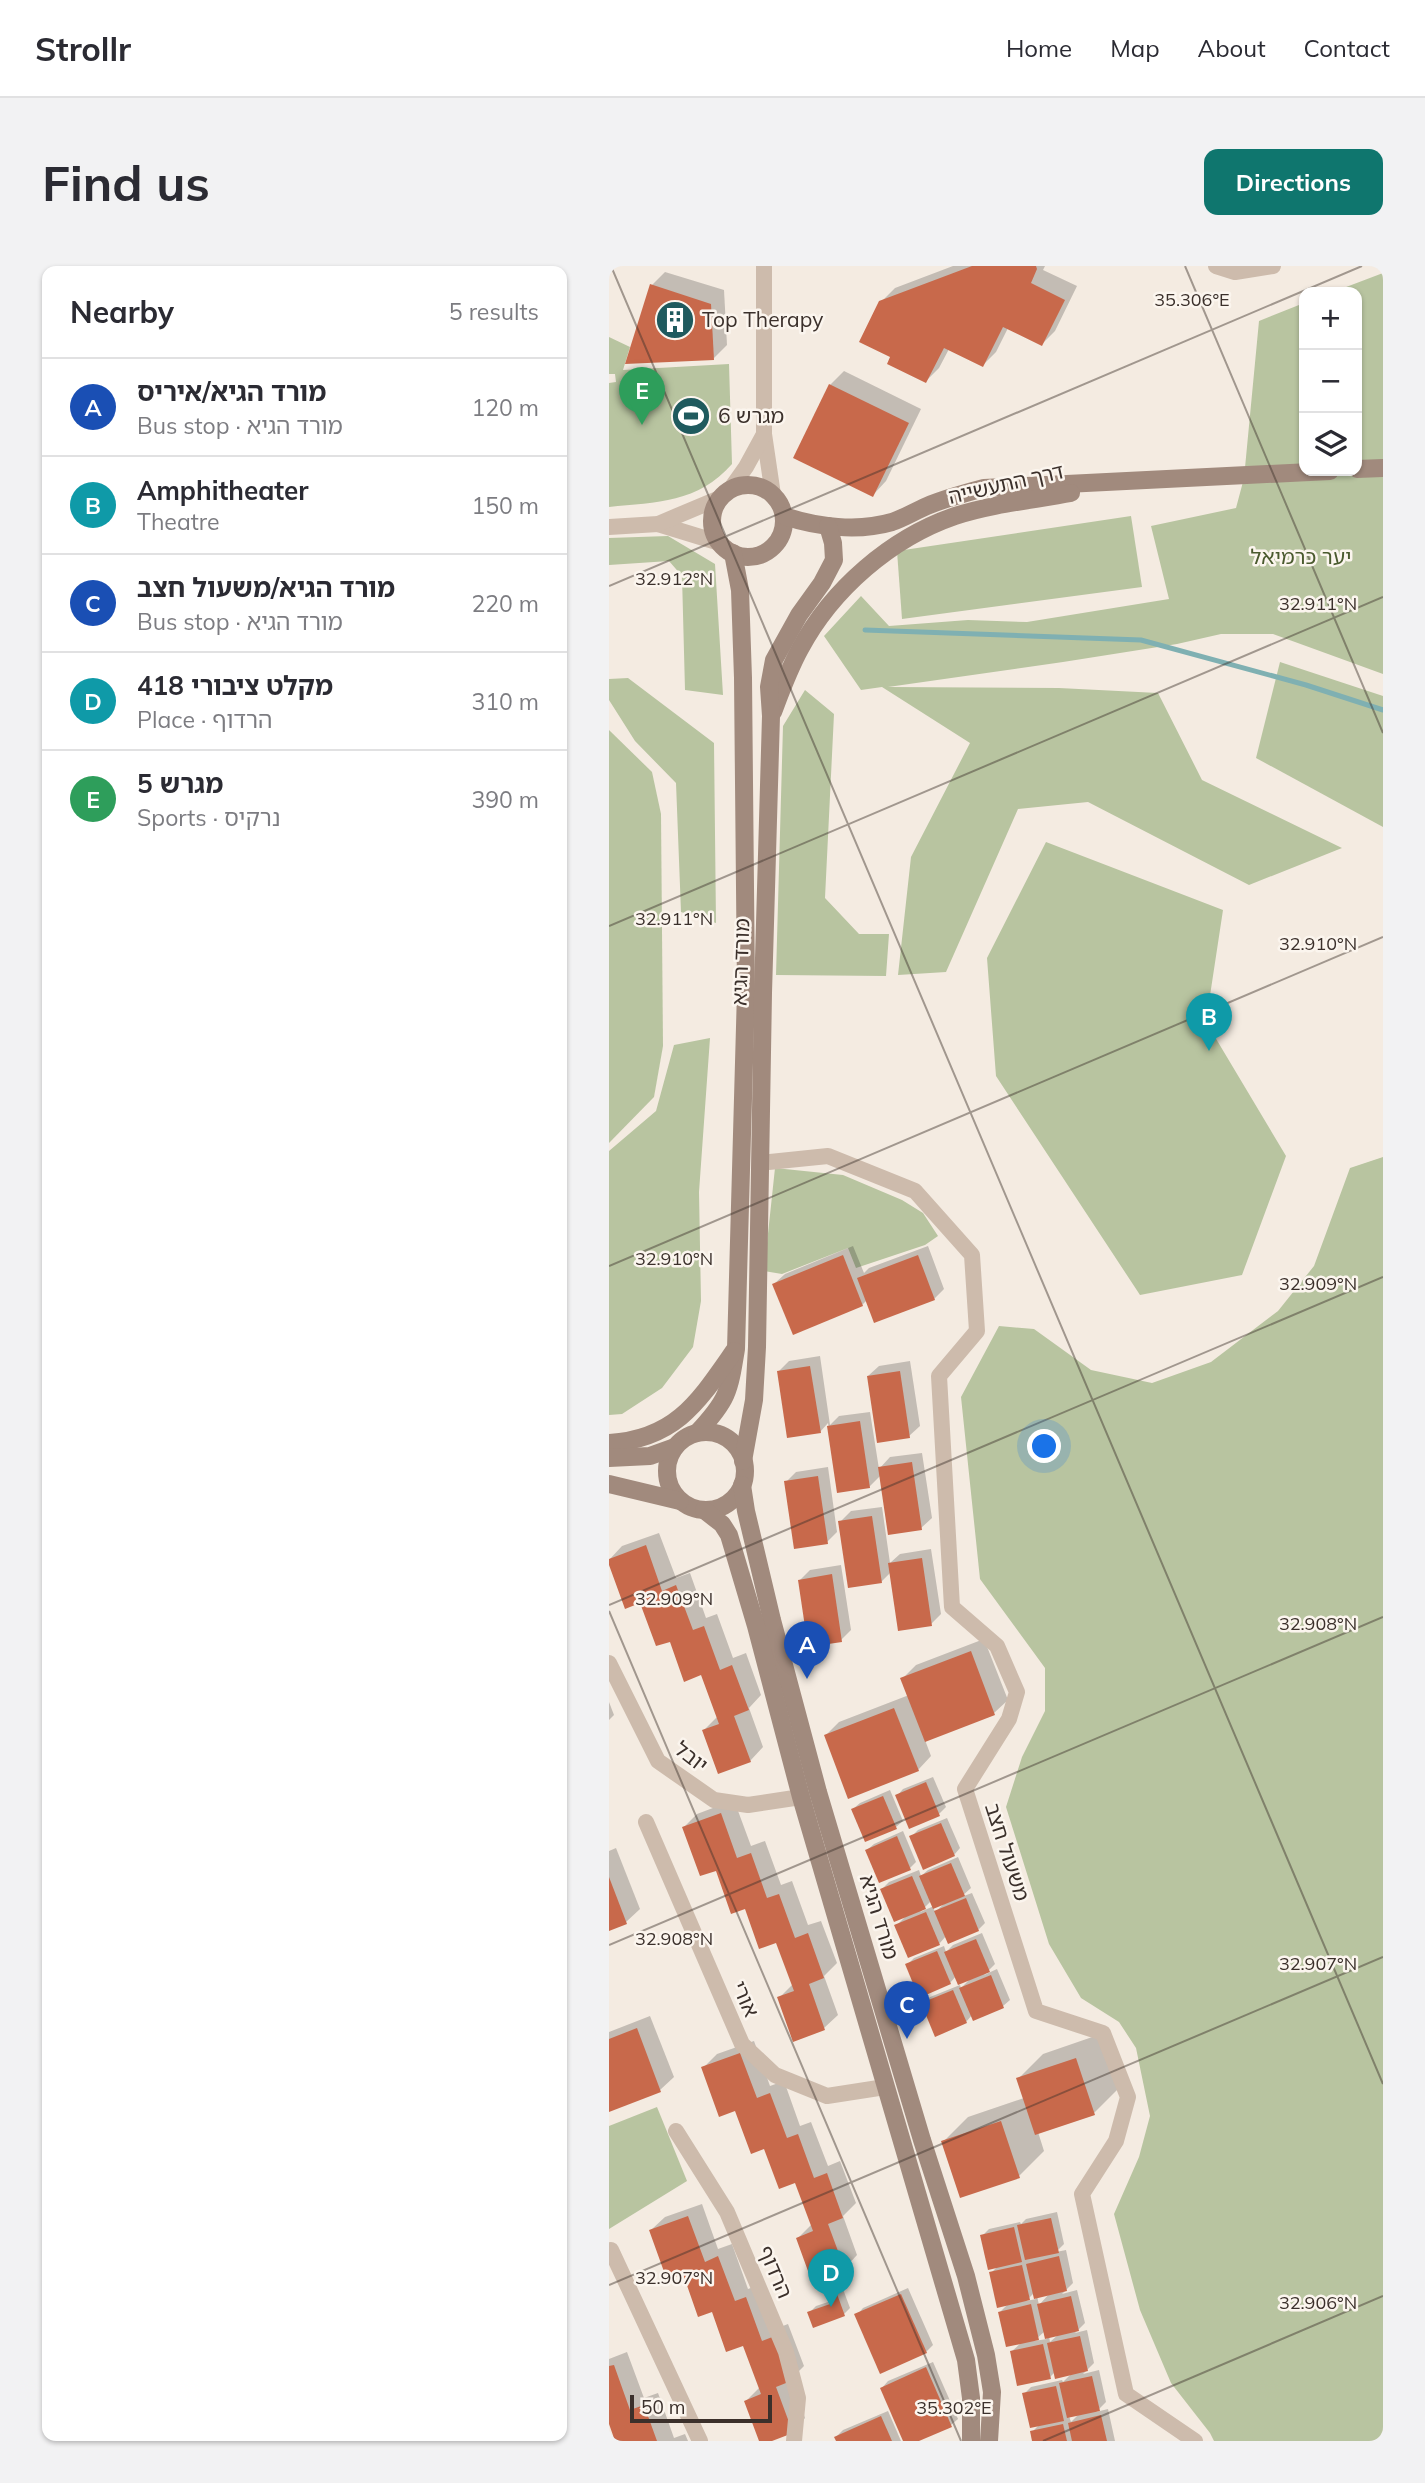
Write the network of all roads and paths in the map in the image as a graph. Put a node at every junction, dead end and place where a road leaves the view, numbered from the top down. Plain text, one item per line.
1 (764, 266) edge
2 (1216, 266) edge
3 (1273, 266) edge
4 (764, 434) junction
5 (1383, 468) edge
6 (1362, 469) edge
7 (1299, 472) edge
8 (1135, 480) junction
9 (726, 494) junction
10 (773, 495) junction
11 (784, 516) junction
12 (658, 524) junction
13 (828, 526) junction
14 (609, 527) edge
15 (727, 548) junction
16 (799, 615) junction
17 (801, 647) junction
18 (771, 716) junction
19 (760, 1163) junction
20 (736, 1349) junction
21 (697, 1433) junction
22 (609, 1443) edge
23 (675, 1447) junction
24 (609, 1458) edge
25 (743, 1461) junction
26 (609, 1484) edge
27 (742, 1485) junction
28 (680, 1501) junction
29 (704, 1510) junction
30 (609, 1663) edge
31 (801, 1797) junction
32 (646, 1822) dead end
33 (885, 2087) junction
34 (676, 2132) dead end
35 (611, 2249) edge
36 (700, 2441) edge
37 (794, 2441) edge
38 (971, 2441) edge
39 (989, 2441) edge
40 (1195, 2441) edge

1 - 4 street
2 - 3 street
4 - 9 street
4 - 10 street
5 - 6 street
7 - 8 street, דרך התעשייה
8 - 13 street, דרך התעשייה
8 - 17 street, דרך התעשייה
9 - 10 street
9 - 12 street
9 - 15 street
10 - 11 street
11 - 13 street
11 - 15 street
12 - 14 street
12 - 15 street
13 - 16 street, מורד הגיא
15 - 20 street, מורד הגיא
16 - 17 street
16 - 18 street, מורד הגיא
17 - 18 street, דרך התעשייה
18 - 19 street, מורד הגיא
19 - 25 street, מורד הגיא
19 - 40 street, משעול חצב
20 - 21 street, מורד הגיא
20 - 22 street
21 - 23 street
21 - 25 street
23 - 24 street
23 - 28 street
25 - 27 street
26 - 28 street
27 - 29 street
27 - 39 street, מורד הגיא
28 - 29 street
29 - 31 street, מורד הגיא
30 - 31 street, יובל
31 - 33 street, מורד הגיא
32 - 33 street, אורי
33 - 38 street, מורד הגיא
34 - 37 street, הרדוף
35 - 36 street

